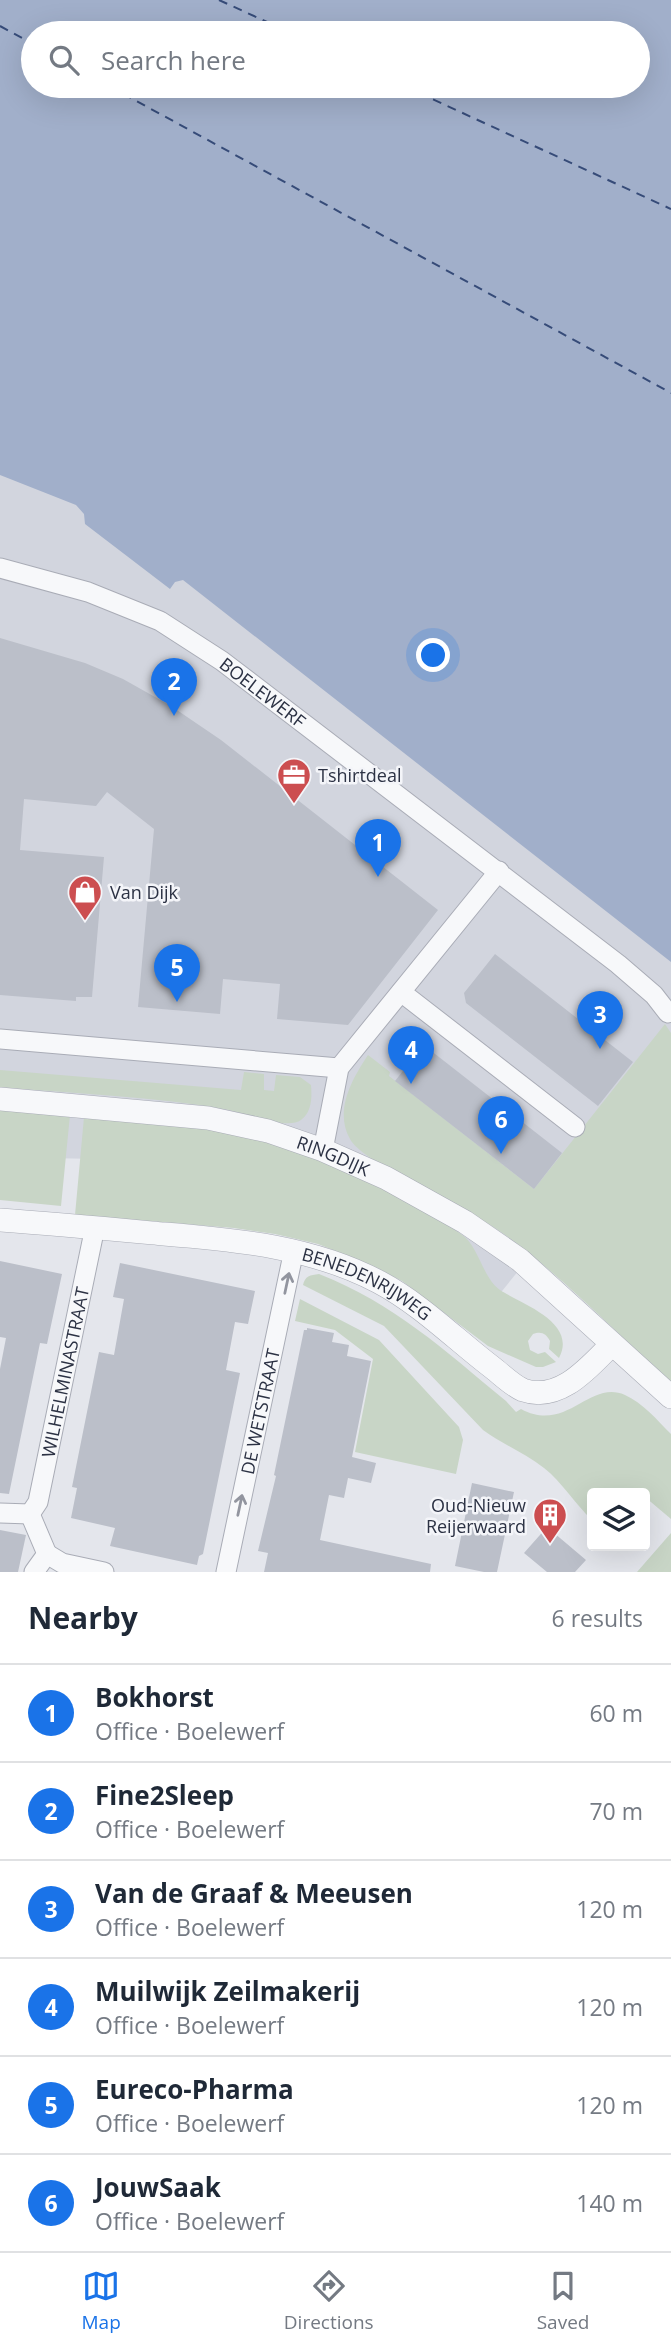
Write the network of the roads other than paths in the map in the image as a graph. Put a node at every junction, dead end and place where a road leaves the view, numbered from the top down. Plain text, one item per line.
1 (0, 568) edge
2 (499, 871) junction
3 (401, 992) junction
4 (668, 1013) dead end
5 (0, 1039) edge
6 (339, 1068) junction
7 (0, 1100) edge
8 (575, 1127) dead end
9 (323, 1150) junction
10 (0, 1220) edge
11 (95, 1227) junction
12 (295, 1250) junction
13 (612, 1344) junction
14 (671, 1397) edge
15 (0, 1513) edge
16 (30, 1514) junction
17 (47, 1554) junction
18 (34, 1572) edge
19 (104, 1572) edge
20 (226, 1572) edge

1 - 2 street, BOELEWERF
2 - 3 street
2 - 4 street, BOELEWERF
3 - 6 street
3 - 8 street
5 - 6 street
6 - 9 street
7 - 9 street, RINGDIJK
9 - 13 street, RINGDIJK
10 - 11 street, BENEDENRIJWEG
11 - 12 street, BENEDENRIJWEG
11 - 16 street, WILHELMINASTRAAT
12 - 13 street, BENEDENRIJWEG
20 -> 12 street, DE WETSTRAAT
13 - 14 street
15 - 16 street
16 - 17 street
17 - 18 street
17 - 19 street

